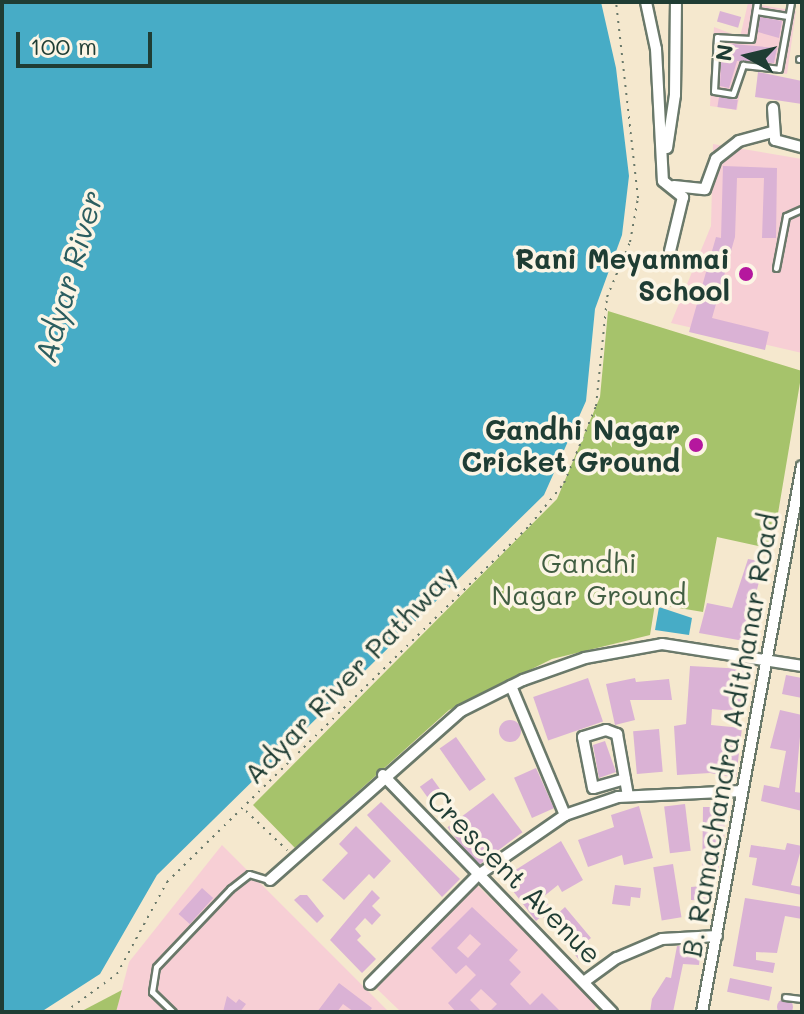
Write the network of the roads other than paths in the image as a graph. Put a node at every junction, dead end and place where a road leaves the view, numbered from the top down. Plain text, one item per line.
1 (646, 2) edge
2 (676, 2) edge
3 (757, 2) edge
4 (791, 2) edge
5 (756, 11) junction
6 (788, 16) junction
7 (773, 108) dead end
8 (772, 132) junction
9 (802, 147) edge
10 (668, 184) junction
11 (802, 209) edge
12 (670, 251) dead end
13 (776, 268) dead end
14 (802, 466) edge
15 (766, 660) junction
16 (802, 666) edge
17 (511, 686) junction
18 (383, 775) junction
19 (625, 779) junction
20 (742, 791) junction
21 (628, 796) junction
22 (565, 815) junction
23 (477, 876) junction
24 (270, 880) joint
25 (717, 936) junction
26 (585, 981) junction
27 (370, 984) dead end
28 (785, 997) dead end
29 (802, 999) edge
30 (173, 1012) edge
31 (612, 1012) edge
32 (702, 1012) edge

1 - 10 street
2 - 10 street
3 - 5 lane
4 - 6 lane
5 - 6 lane
5 - 6 lane
7 - 8 street
8 - 9 street
8 - 10 street
10 - 12 street
11 - 13 lane
14 - 15 street, B. Ramachandra Adithanar Road
15 - 16 street
15 - 17 street
15 - 20 street, B. Ramachandra Adithanar Road
17 - 18 street
17 - 22 street
18 - 23 street, Crescent Avenue
18 - 24 street
19 - 19 street
19 - 21 street
20 - 21 street
20 - 25 street, B. Ramachandra Adithanar Road
21 - 22 street
22 - 23 street
23 - 26 street, Crescent Avenue
23 - 27 street
24 - 30 lane
25 - 26 street
25 - 32 street, B. Ramachandra Adithanar Road
26 - 31 street, Crescent Avenue
28 - 29 lane

